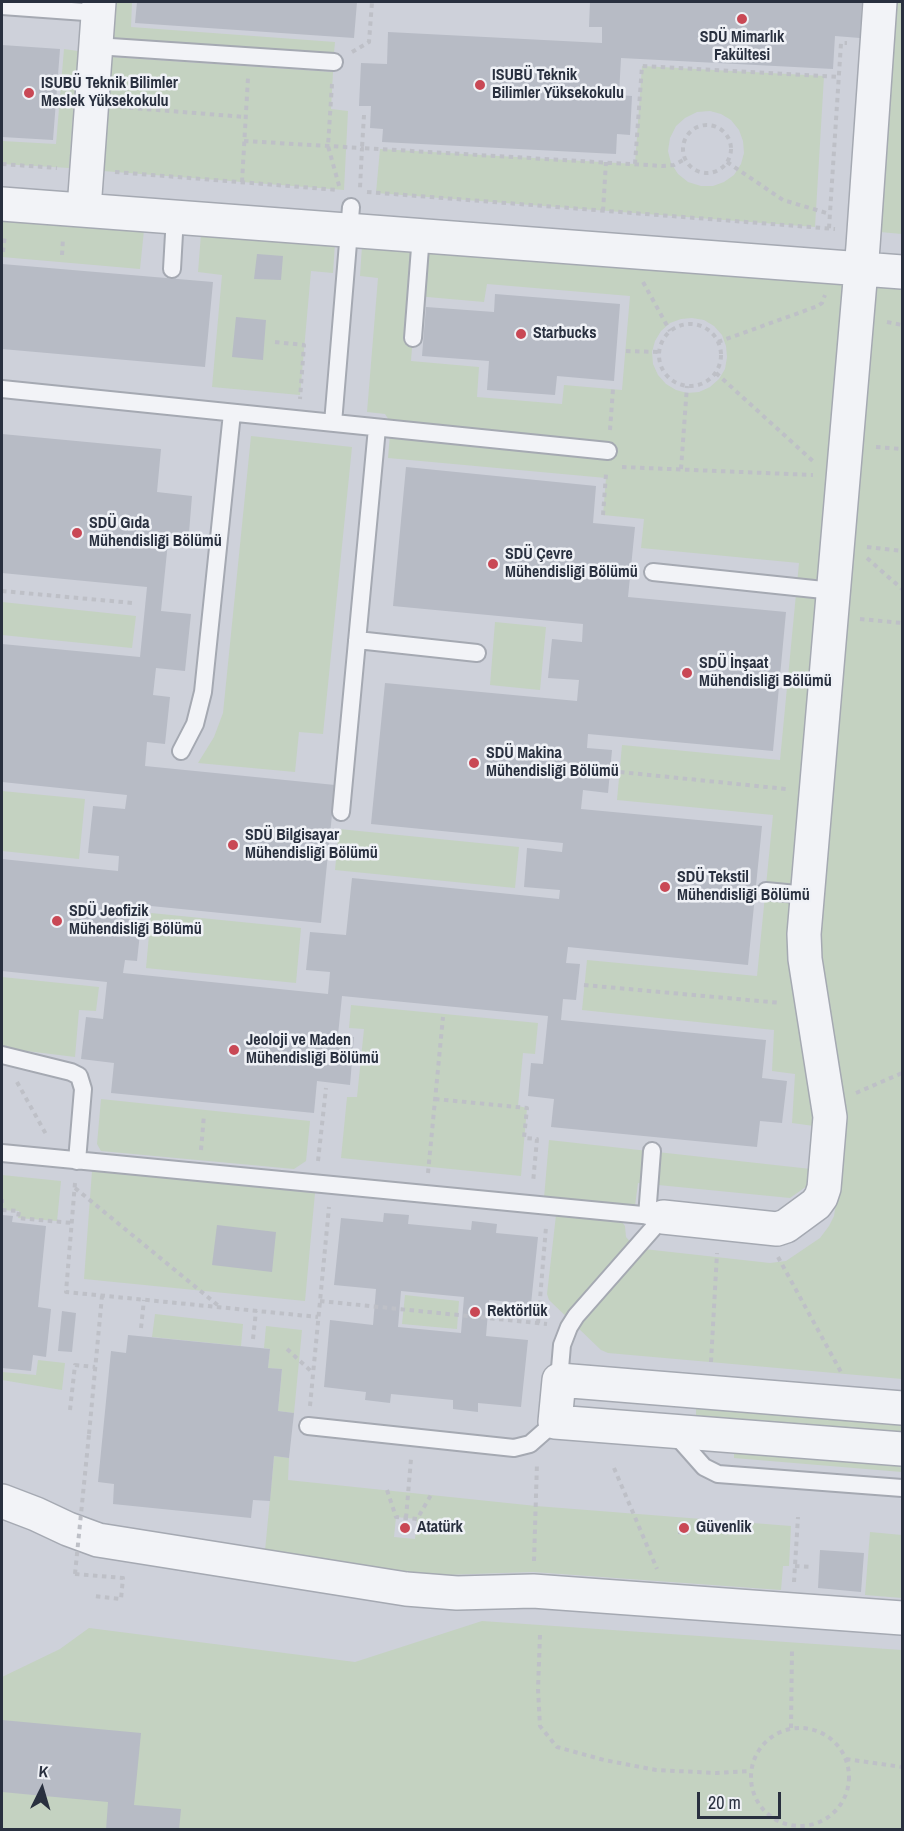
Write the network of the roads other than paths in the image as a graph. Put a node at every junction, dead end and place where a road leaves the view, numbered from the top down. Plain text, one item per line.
1 (880, 2) edge
2 (2, 6) edge
3 (99, 7) edge
4 (96, 46) junction
5 (334, 62) road end
6 (2, 182) edge
7 (79, 188) junction
8 (349, 200) junction
9 (2, 204) edge
10 (175, 216) junction
11 (421, 235) junction
12 (854, 248) junction
13 (903, 249) edge
14 (172, 269) dead end
15 (903, 272) edge
16 (413, 338) dead end
17 (2, 389) edge
18 (232, 413) junction
19 (333, 423) junction
20 (377, 428) junction
21 (608, 451) dead end
22 (653, 572) dead end
23 (833, 591) junction
24 (357, 640) junction
25 (477, 652) dead end
26 (182, 751) dead end
27 (341, 812) dead end
28 (766, 891) dead end
29 (807, 895) junction
30 (2, 1055) edge
31 (652, 1151) dead end
32 (2, 1153) edge
33 (77, 1161) junction
34 (655, 1216) junction
35 (559, 1380) junction
36 (903, 1408) edge
37 (308, 1426) road end
38 (547, 1429) junction
39 (673, 1431) junction
40 (903, 1449) edge
41 (903, 1488) edge
42 (2, 1501) edge
43 (903, 1618) edge

1 - 12 street
2 - 3 lane
3 - 4 street
4 - 5 lane
4 - 7 street
6 - 7 street
7 - 8 street
7 - 9 street
7 - 10 street
8 - 10 street
8 - 11 street
8 - 12 street
8 - 19 lane
10 - 14 lane
11 - 12 street
11 - 16 lane
12 - 13 street
12 - 15 street
12 - 23 street
17 - 18 lane
18 - 19 lane
18 - 26 lane
19 - 20 lane
20 - 21 lane
20 - 24 lane
22 - 23 lane
23 - 29 street
24 - 25 lane
24 - 27 lane
28 - 29 lane
29 - 34 street
30 - 33 lane
31 - 34 lane
32 - 33 lane
33 - 34 lane
34 - 35 lane
35 - 36 street
35 - 38 street
37 - 38 lane
38 - 39 street
39 - 40 street
39 - 41 lane
42 - 43 street

